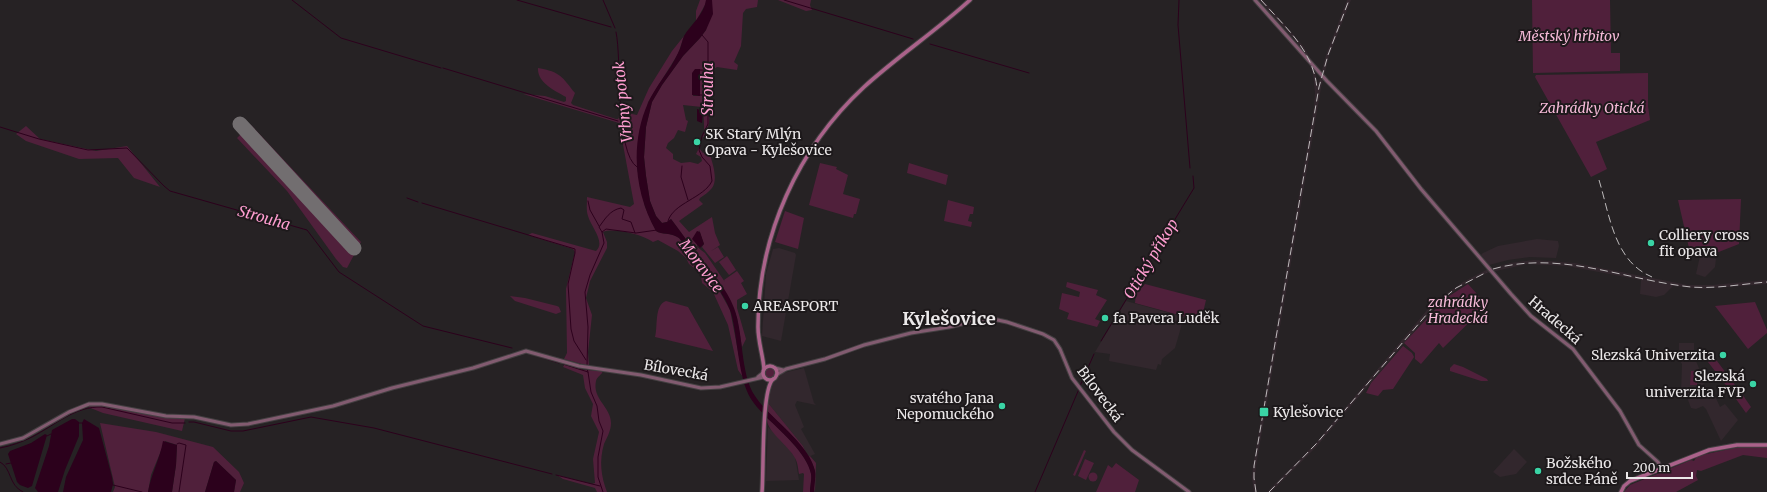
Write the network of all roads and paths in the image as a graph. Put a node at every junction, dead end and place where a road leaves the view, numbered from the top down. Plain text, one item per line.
1 (970, 0) edge
2 (1255, 0) edge
3 (762, 356) junction
4 (769, 366) junction
5 (775, 368) junction
6 (786, 370) junction
7 (764, 374) junction
8 (776, 375) junction
9 (773, 379) junction
10 (766, 400) junction
11 (0, 444) edge
12 (1767, 445) edge
13 (1662, 468) junction
14 (762, 492) edge
15 (1189, 492) edge
16 (1621, 492) edge

1 - 3 main road
2 - 13 main road, Hradecká
3 - 4 main road
3 - 7 main road
4 - 5 main road, Bílovecká
4 - 7 main road
5 - 6 main road, Bílovecká
5 - 8 main road
6 - 8 main road, Bílovecká
6 - 15 main road, Bílovecká
7 - 9 main road
7 - 10 main road
7 - 11 main road, Bílovecká
8 - 9 main road, Bílovecká
9 - 10 main road, Bílovecká
10 - 14 main road
12 - 13 main road
13 - 16 main road

